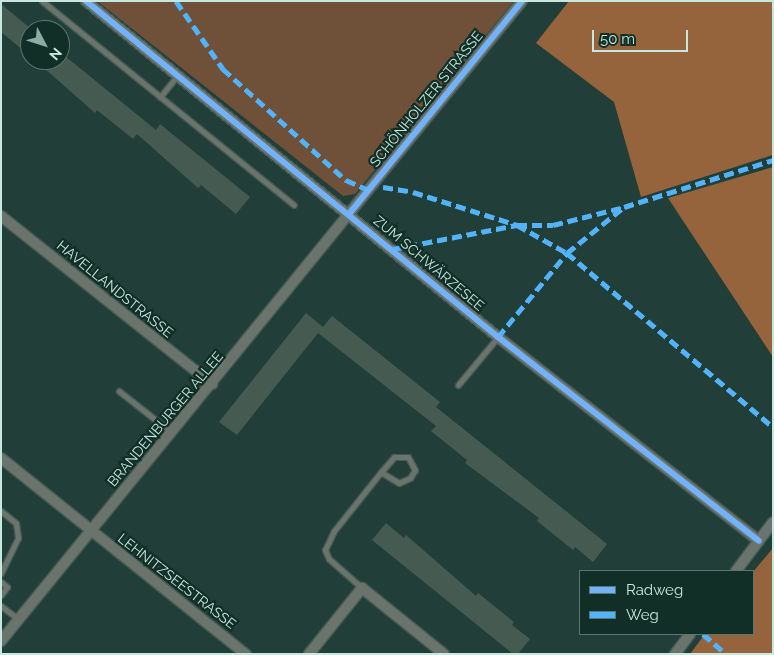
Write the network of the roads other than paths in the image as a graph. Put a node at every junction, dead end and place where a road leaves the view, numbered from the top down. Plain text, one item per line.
1 (42, 1) edge
2 (86, 1) edge
3 (522, 1) edge
4 (177, 76) junction
5 (160, 97) junction
6 (294, 205) dead end
7 (350, 214) junction
8 (1, 216) edge
9 (498, 337) junction
10 (212, 384) junction
11 (458, 385) dead end
12 (119, 391) dead end
13 (172, 432) junction
14 (1, 458) edge
15 (381, 472) junction
16 (1, 511) edge
17 (773, 522) edge
18 (90, 530) junction
19 (759, 541) junction
20 (737, 570) edge
21 (1, 573) edge
22 (1, 582) edge
23 (362, 588) junction
24 (1, 595) edge
25 (1, 606) edge
26 (19, 619) junction
27 (689, 635) edge
28 (1, 641) edge
29 (242, 652) edge
30 (309, 654) edge
31 (444, 654) edge
32 (675, 654) edge

1 - 5 lane
2 - 4 street, ZUM SCHWÄRZESEE
3 - 7 street, SCHÖNHOLZER STRASSE
4 - 5 lane
4 - 7 street, ZUM SCHWÄRZESEE
5 - 6 lane
7 - 9 street, ZUM SCHWÄRZESEE
7 - 10 street, BRANDENBURGER ALLEE
8 - 10 street, HAVELLANDSTRASSE
9 - 11 lane
9 - 19 street, ZUM SCHWÄRZESEE
10 - 13 street, BRANDENBURGER ALLEE
12 - 13 lane
13 - 18 street, BRANDENBURGER ALLEE
14 - 18 street, LEHNITZSEESTRASSE
15 - 15 lane
15 - 23 lane
16 - 21 lane
17 - 19 street
18 - 26 street, BRANDENBURGER ALLEE
18 - 29 street, LEHNITZSEESTRASSE
19 - 20 street
22 - 24 lane
23 - 30 street
23 - 31 street
25 - 26 lane
26 - 28 street, BRANDENBURGER ALLEE
27 - 32 street

